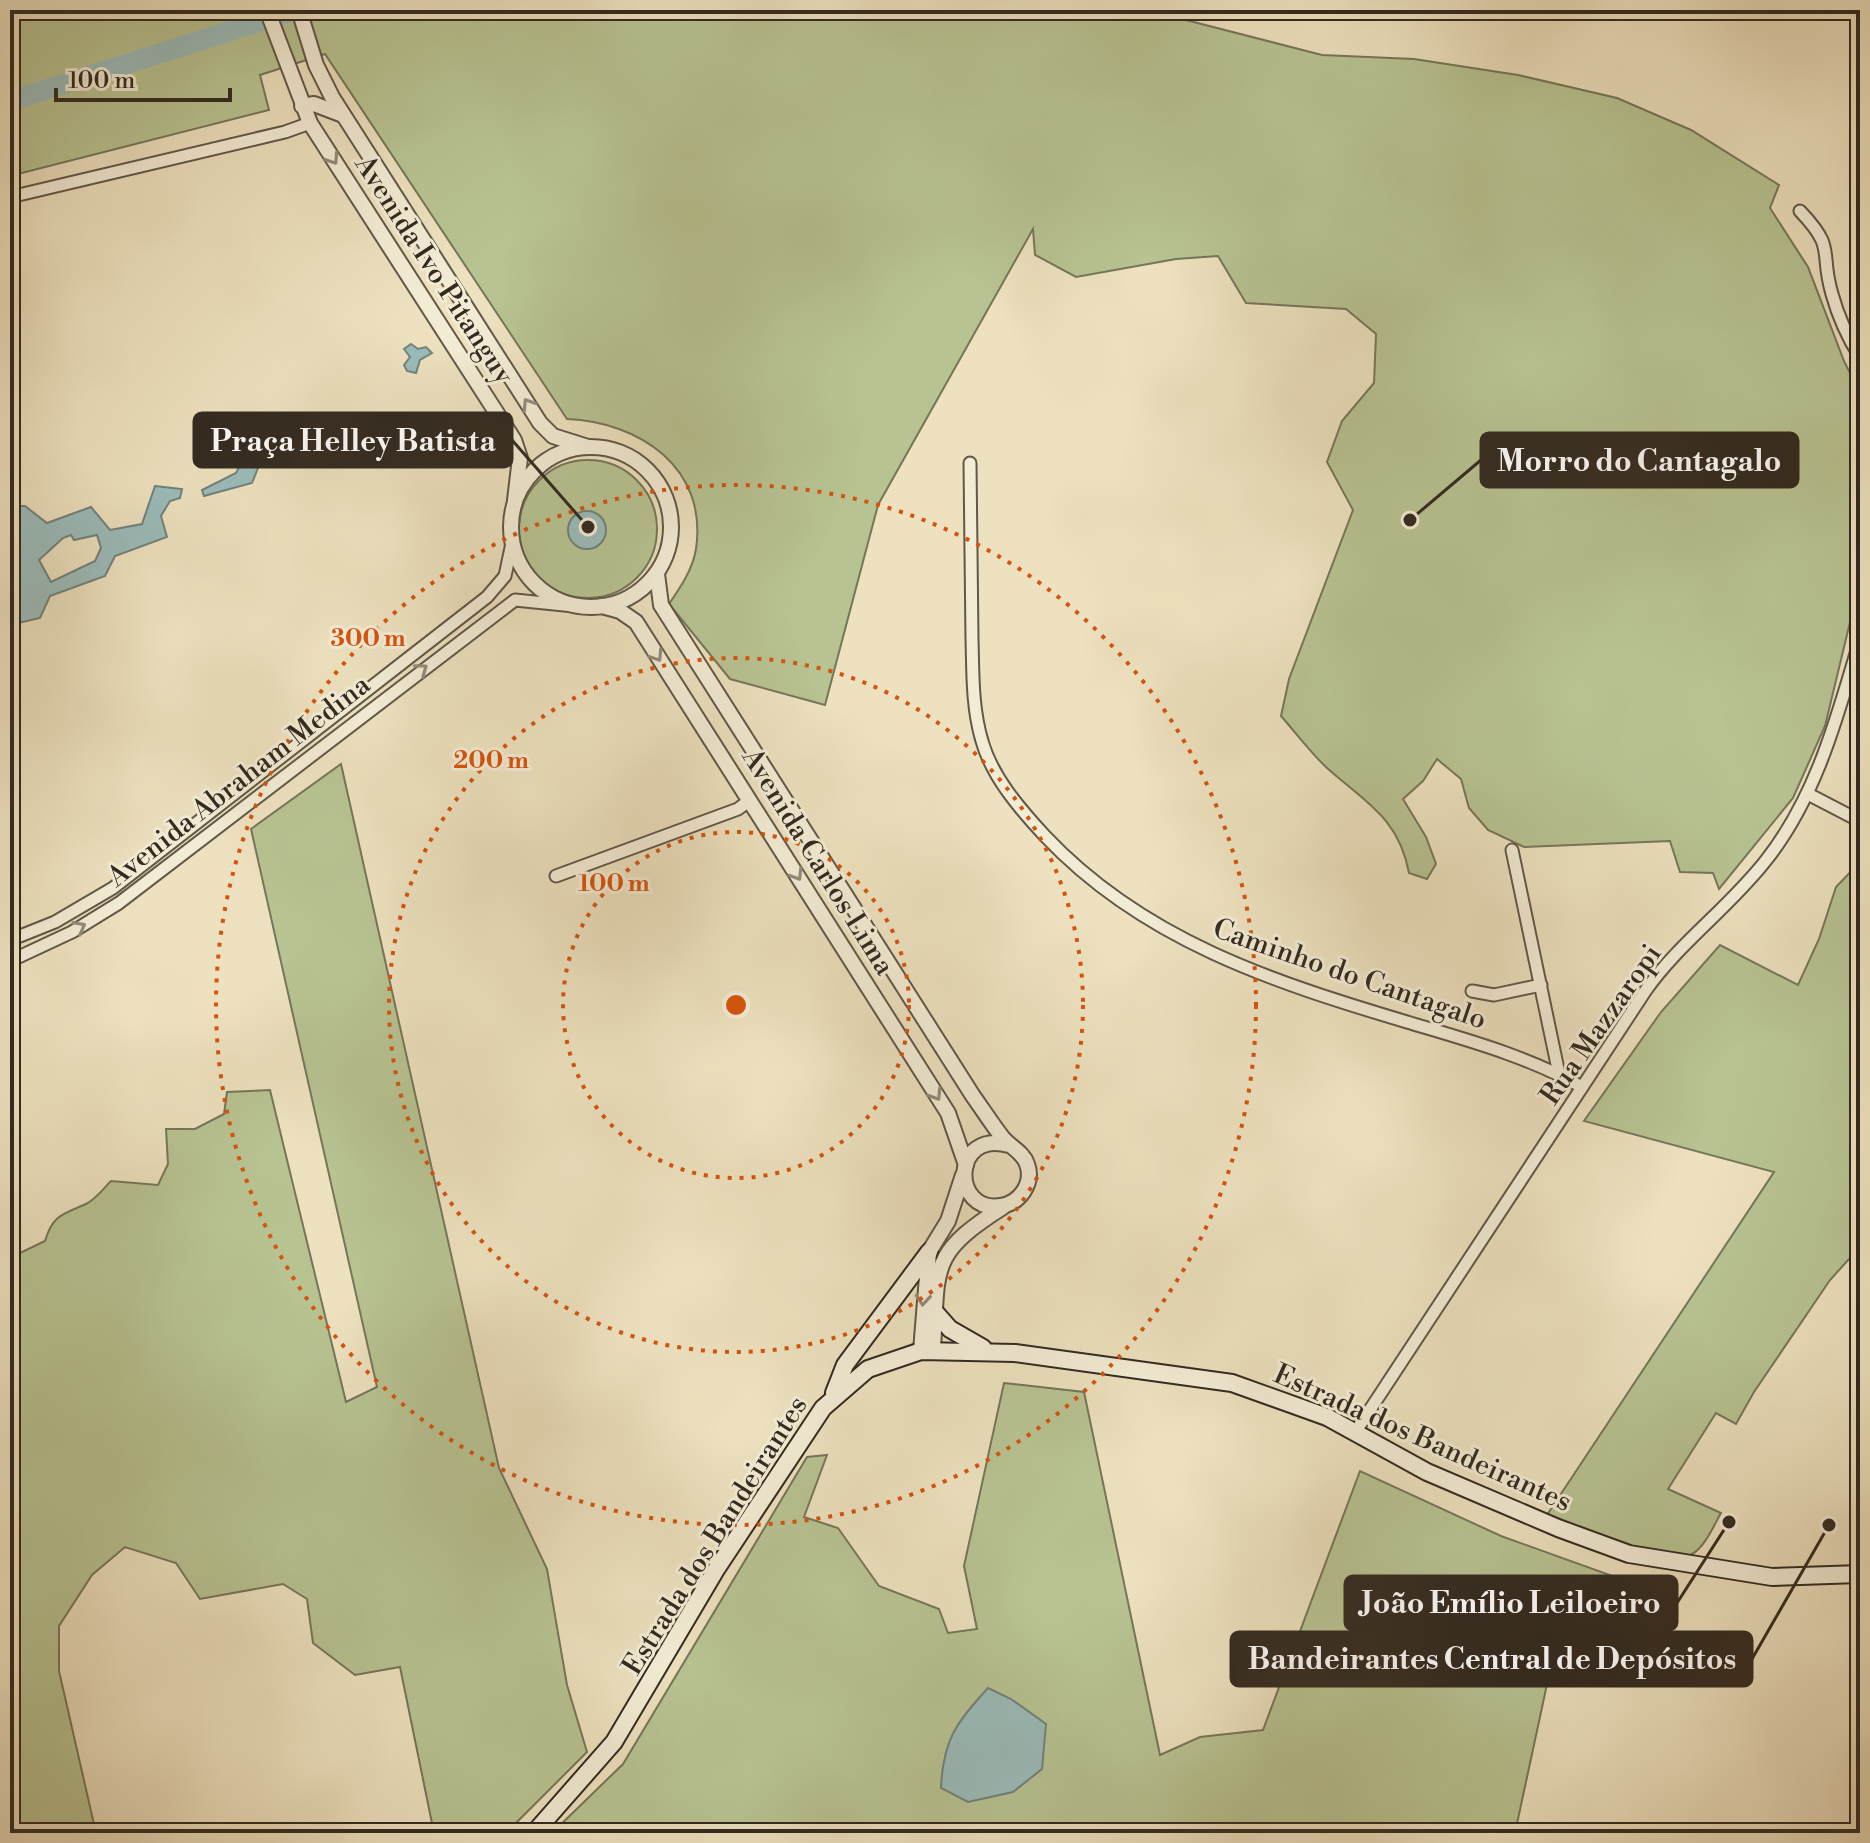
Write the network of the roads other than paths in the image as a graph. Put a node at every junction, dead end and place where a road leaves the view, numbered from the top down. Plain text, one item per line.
1 (267, 10) edge
2 (299, 10) edge
3 (302, 106) junction
4 (343, 115) junction
5 (310, 123) junction
6 (10, 197) edge
7 (1800, 211) dead end
8 (1860, 308) edge
9 (1857, 353) edge
10 (588, 447) junction
11 (970, 463) dead end
12 (515, 500) junction
13 (512, 543) junction
14 (657, 574) junction
15 (574, 606) junction
16 (602, 606) junction
17 (1860, 640) edge
18 (1808, 794) junction
19 (750, 800) junction
20 (1860, 821) edge
21 (1512, 850) dead end
22 (556, 876) dead end
23 (10, 940) edge
24 (10, 961) edge
25 (1541, 985) junction
26 (1472, 991) dead end
27 (1559, 1074) junction
28 (1582, 1087) junction
29 (1009, 1145) junction
30 (965, 1170) junction
31 (1003, 1206) junction
32 (929, 1252) junction
33 (935, 1312) junction
34 (927, 1350) junction
35 (987, 1351) junction
36 (833, 1398) junction
37 (1356, 1431) junction
38 (1860, 1574) edge
39 (534, 1833) edge

1 - 3 street, Avenida Ivo Pitanguy
2 - 4 street, Avenida Ivo Pitanguy
3 - 4 street
3 - 5 street, Avenida Ivo Pitanguy
10 -> 4 street, Avenida Ivo Pitanguy
5 - 6 street
5 -> 12 street, Avenida Ivo Pitanguy
7 - 9 street
8 - 9 street
10 - 12 street
10 - 14 street
11 - 27 street, Caminho do Cantagalo
12 - 13 street
13 - 15 street
13 - 23 street, Avenida Abraham Medina
14 - 16 street
14 - 29 street, Avenida Carlos Lima
15 - 16 street
24 -> 15 street, Avenida Abraham Medina
16 -> 19 street, Avenida Carlos Lima
17 - 18 street, Rua Mazzaropi
18 - 20 street
18 - 28 street, Rua Mazzaropi
19 - 22 street
19 -> 30 street, Avenida Carlos Lima
21 - 25 street
25 - 26 street
25 - 27 street
27 - 28 street, Caminho do Cantagalo
28 - 37 street, Rua Mazzaropi
29 - 30 street
29 - 31 street, Avenida Carlos Lima
30 - 31 street, Avenida Carlos Lima
30 - 32 street
31 - 33 street, Avenida Carlos Lima
32 -> 34 street
32 - 36 main road
33 - 34 street, Avenida Carlos Lima
33 - 35 main road
34 - 35 main road, Estrada dos Bandeirantes
34 - 36 main road, Estrada dos Bandeirantes
35 - 37 main road, Estrada dos Bandeirantes
36 - 39 main road, Estrada dos Bandeirantes
37 - 38 main road, Estrada dos Bandeirantes

